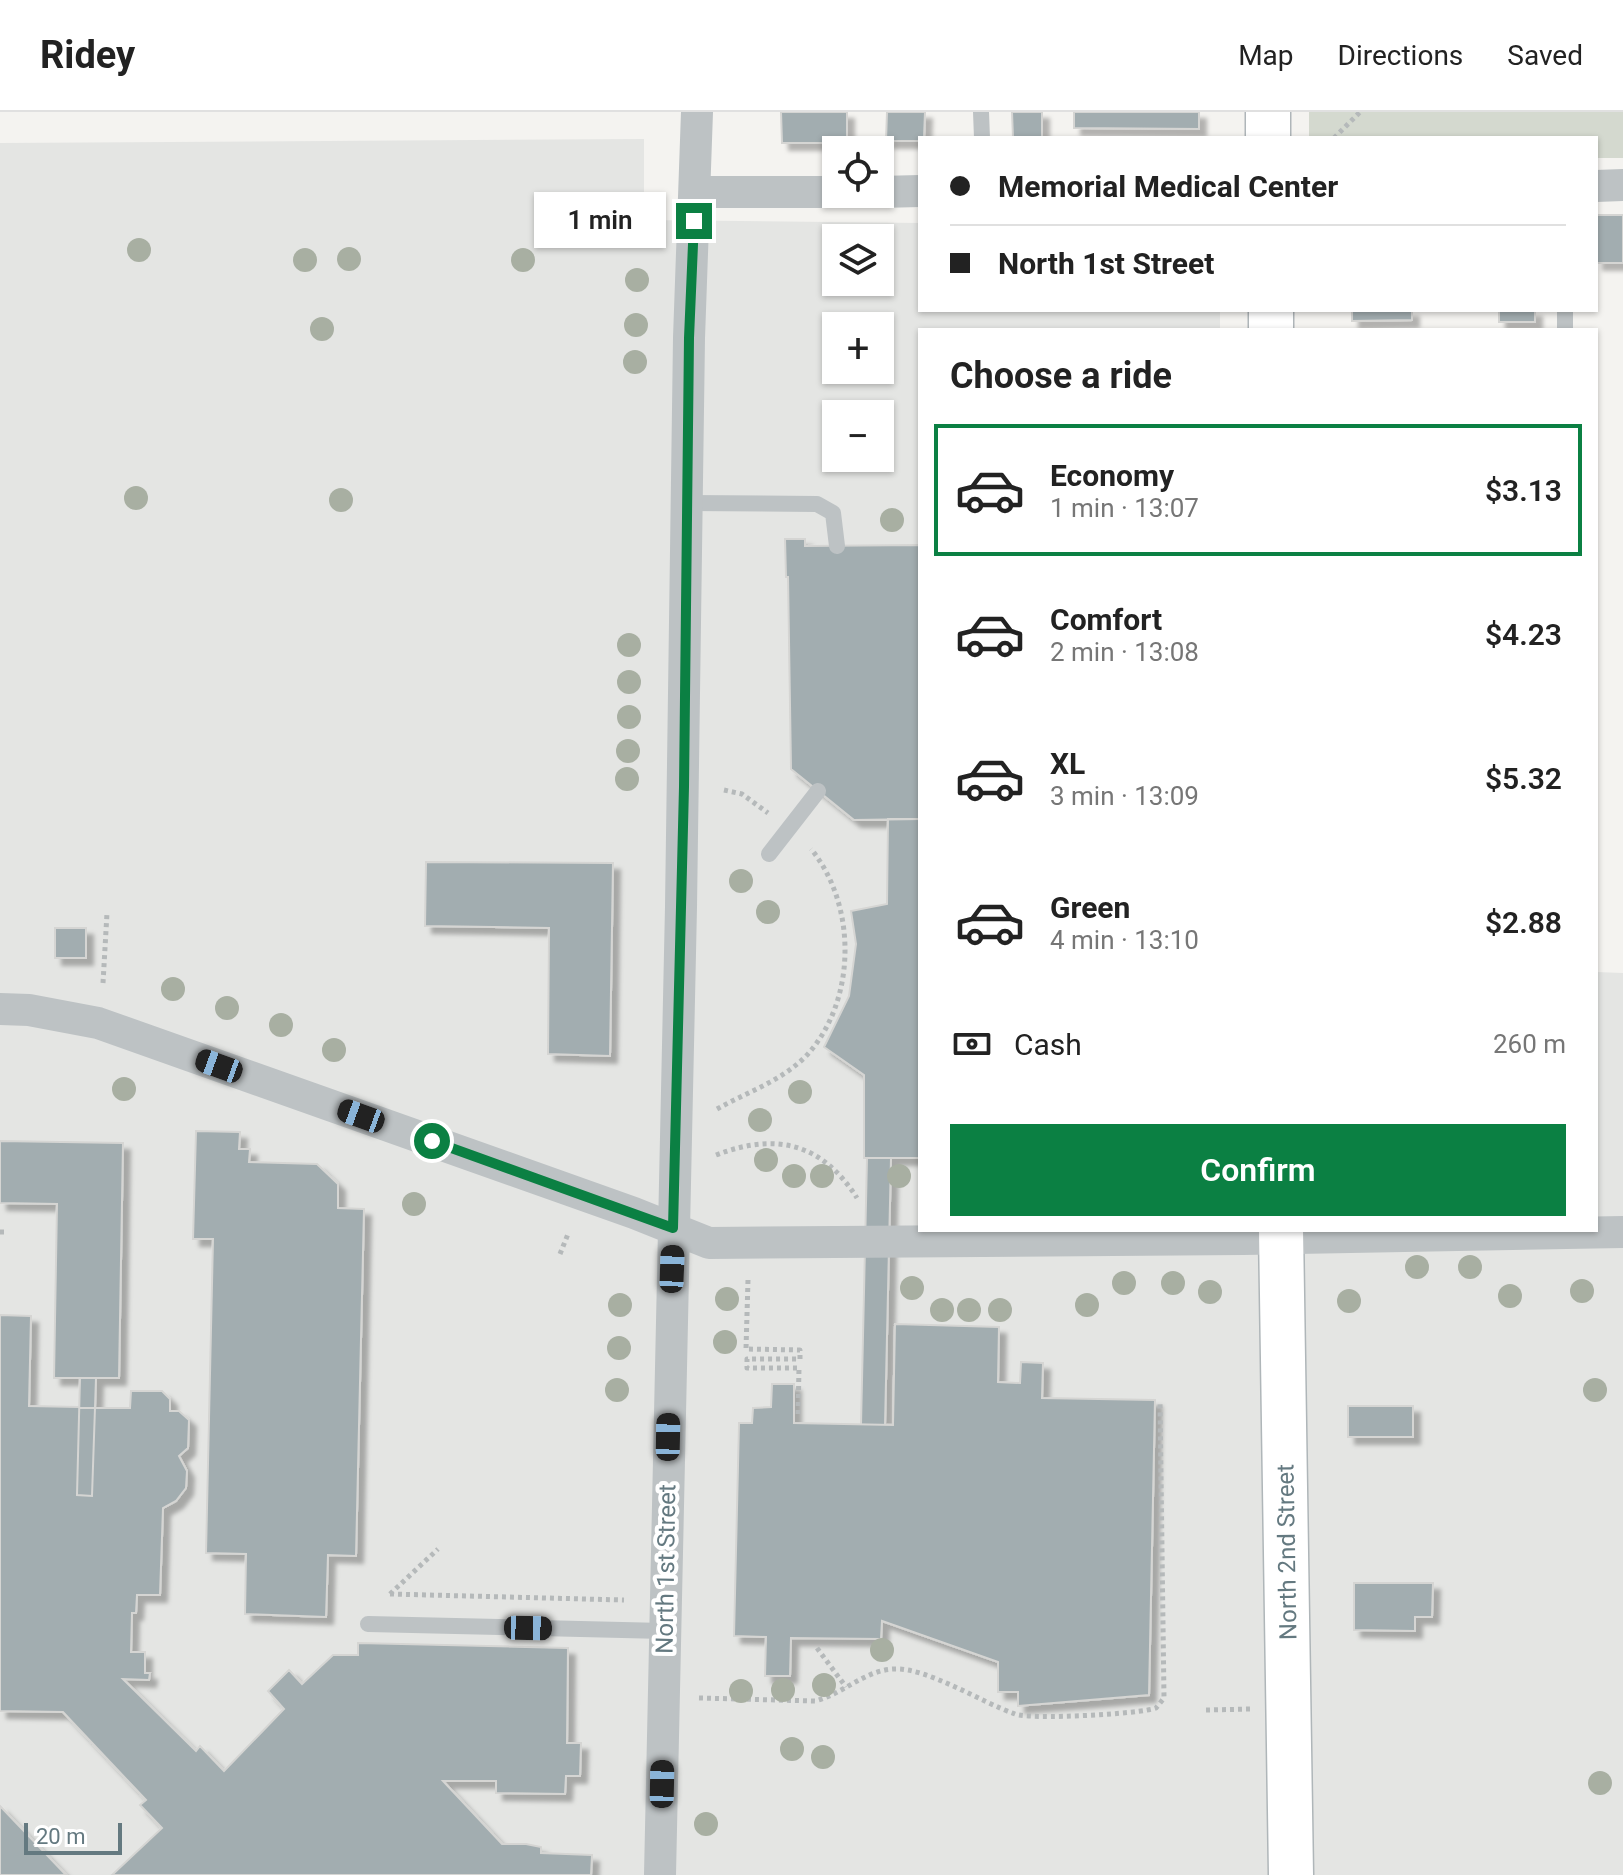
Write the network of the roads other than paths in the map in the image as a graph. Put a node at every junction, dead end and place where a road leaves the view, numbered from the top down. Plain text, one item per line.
1 (697, 112) edge
2 (981, 112) edge
3 (1268, 112) edge
4 (982, 136) edge
5 (1268, 136) edge
6 (1623, 185) edge
7 (1598, 186) edge
8 (918, 191) edge
9 (695, 192) junction
10 (822, 192) edge
11 (894, 192) edge
12 (687, 503) junction
13 (837, 546) dead end
14 (818, 791) dead end
15 (769, 854) dead end
16 (0, 1009) edge
17 (673, 1228) junction
18 (1623, 1232) edge
19 (1282, 1234) edge
20 (1146, 1235) edge
21 (368, 1624) dead end
22 (664, 1631) junction
23 (660, 1875) edge
24 (1291, 1875) edge

1 - 9 street, North 1st Street
2 - 4 lane
3 - 5 main road
6 - 7 street
8 - 11 street
9 - 10 street
9 - 12 street, North 1st Street
12 - 13 lane
12 - 17 street, North 1st Street
14 - 15 lane
16 - 17 street
17 - 20 street
17 - 22 street, North 1st Street
18 - 19 street
19 - 20 street
19 - 24 main road, North 2nd Street
21 - 22 lane
22 - 23 street, North 1st Street

